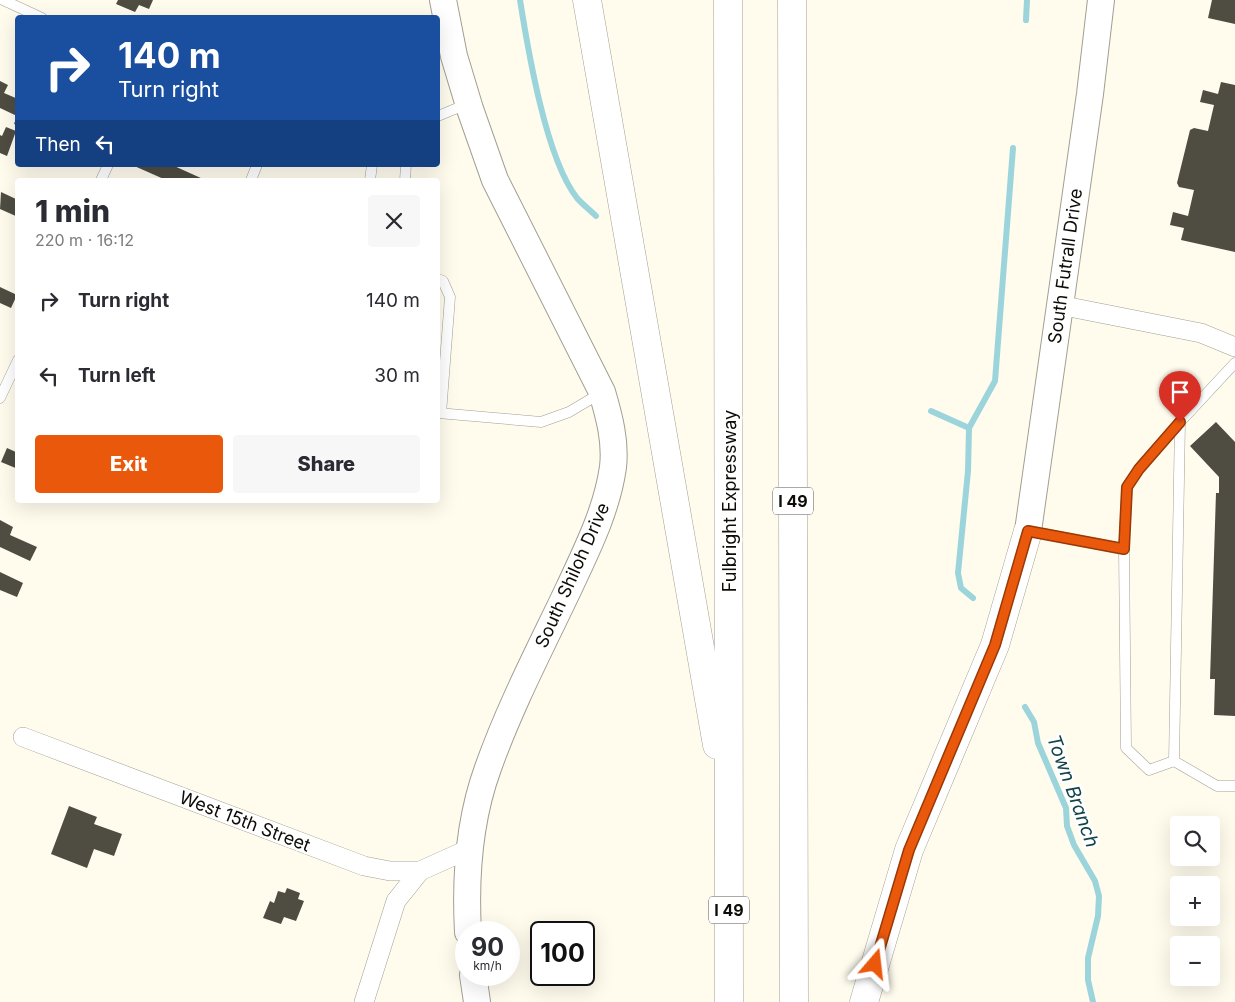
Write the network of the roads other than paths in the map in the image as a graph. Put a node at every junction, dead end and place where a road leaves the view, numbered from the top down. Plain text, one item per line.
1 (3, 0) edge
2 (443, 0) edge
3 (587, 0) edge
4 (728, 0) edge
5 (792, 0) edge
6 (1101, 0) edge
7 (36, 15) edge
8 (468, 104) junction
9 (440, 115) edge
10 (440, 280) edge
11 (1059, 305) junction
12 (1235, 347) edge
13 (1235, 364) edge
14 (15, 366) edge
15 (602, 392) junction
16 (0, 398) edge
17 (440, 402) edge
18 (440, 413) edge
19 (1180, 422) junction
20 (1028, 531) junction
21 (1124, 549) junction
22 (23, 738) dead end
23 (1174, 761) junction
24 (1235, 786) edge
25 (730, 819) junction
26 (470, 849) junction
27 (420, 871) junction
28 (467, 921) edge
29 (474, 986) edge
30 (364, 1002) edge
31 (476, 1002) edge
32 (729, 1002) edge
33 (794, 1002) edge
34 (864, 1002) edge

1 - 7 lane
2 - 8 street, South Shiloh Drive
3 - 25 highway
4 - 25 highway, Fulbright Expressway / I 49
5 - 33 highway, I 49
6 - 11 street, South Futrall Drive
8 - 9 lane
8 - 15 street, South Shiloh Drive
10 - 17 lane
11 - 12 street
11 - 20 street, South Futrall Drive
13 - 19 lane
14 - 16 lane
15 - 18 lane
15 - 26 street, South Shiloh Drive
19 - 21 lane
19 - 23 lane
20 - 21 lane
20 - 34 highway
21 - 23 lane
22 - 27 street, West 15th Street
23 - 24 lane
25 - 32 highway, Fulbright Expressway / I 49
26 - 27 street, West 15th Street
26 - 28 street, South Shiloh Drive
27 - 30 street
29 - 31 street

